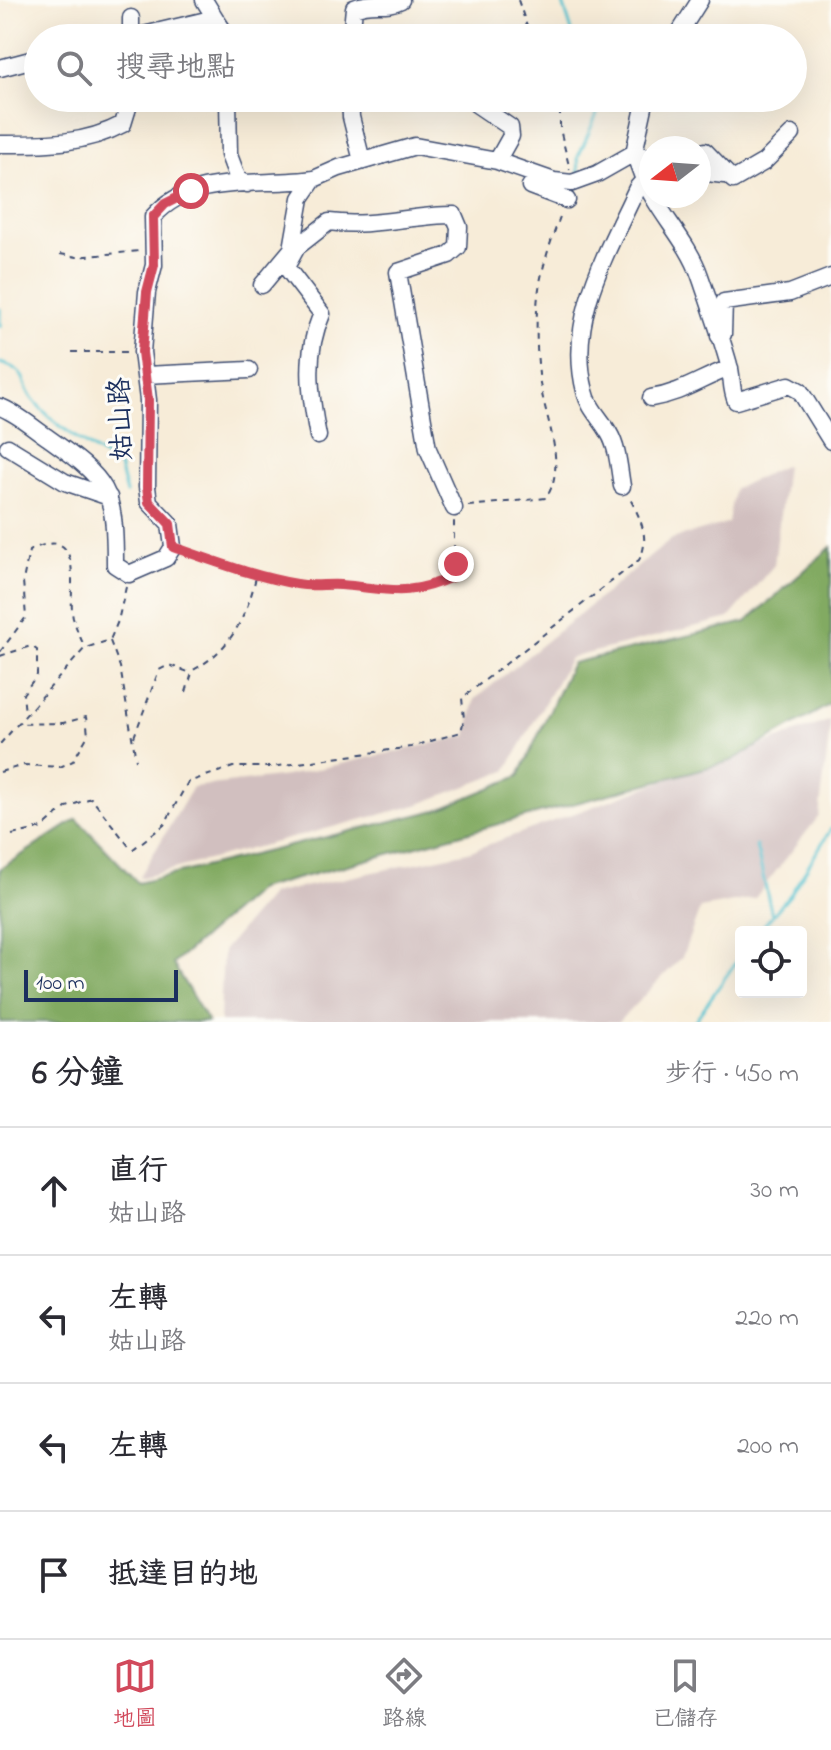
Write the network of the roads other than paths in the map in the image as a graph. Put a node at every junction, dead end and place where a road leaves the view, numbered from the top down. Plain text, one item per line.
1 (204, 0) edge
2 (401, 0) edge
3 (700, 0) edge
4 (131, 18) dead end
5 (215, 18) junction
6 (131, 24) edge
7 (188, 24) edge
8 (219, 24) edge
9 (352, 24) edge
10 (685, 24) edge
11 (24, 62) edge
12 (0, 68) edge
13 (127, 112) edge
14 (228, 112) edge
15 (351, 112) edge
16 (488, 112) edge
17 (643, 112) edge
18 (792, 134) dead end
19 (0, 144) edge
20 (634, 153) junction
21 (639, 154) edge
22 (711, 157) edge
23 (362, 161) junction
24 (497, 161) junction
25 (639, 166) edge
26 (711, 173) edge
27 (724, 175) junction
28 (314, 179) junction
29 (247, 184) junction
30 (530, 186) dead end
31 (639, 186) edge
32 (567, 200) road end
33 (657, 208) edge
34 (831, 277) edge
35 (262, 285) dead end
36 (718, 336) junction
37 (730, 368) junction
38 (249, 370) dead end
39 (145, 375) junction
40 (651, 398) dead end
41 (0, 407) edge
42 (318, 436) dead end
43 (831, 441) edge
44 (8, 447) dead end
45 (622, 486) road end
46 (109, 497) junction
47 (454, 508) road end

1 - 5 street
2 - 9 street
3 - 10 street
4 - 6 street
5 - 7 street
5 - 8 street
11 - 12 street
13 - 19 street
14 - 29 street
15 - 23 street
16 - 24 street
17 - 20 street
18 - 27 street
20 - 21 street
20 - 24 street, 姑山路
20 - 25 street
22 - 27 street
23 - 24 street, 姑山路
23 - 28 street, 姑山路
26 - 27 street
28 - 29 street, 姑山路
28 - 35 street
29 - 39 street, 姑山路
30 - 32 street
31 - 45 street
33 - 36 street
34 - 36 street
36 - 37 street
37 - 40 street
37 - 43 street
38 - 39 street
39 - 46 street, 姑山路
41 - 46 street, 姑山路
42 - 47 street
44 - 46 street

